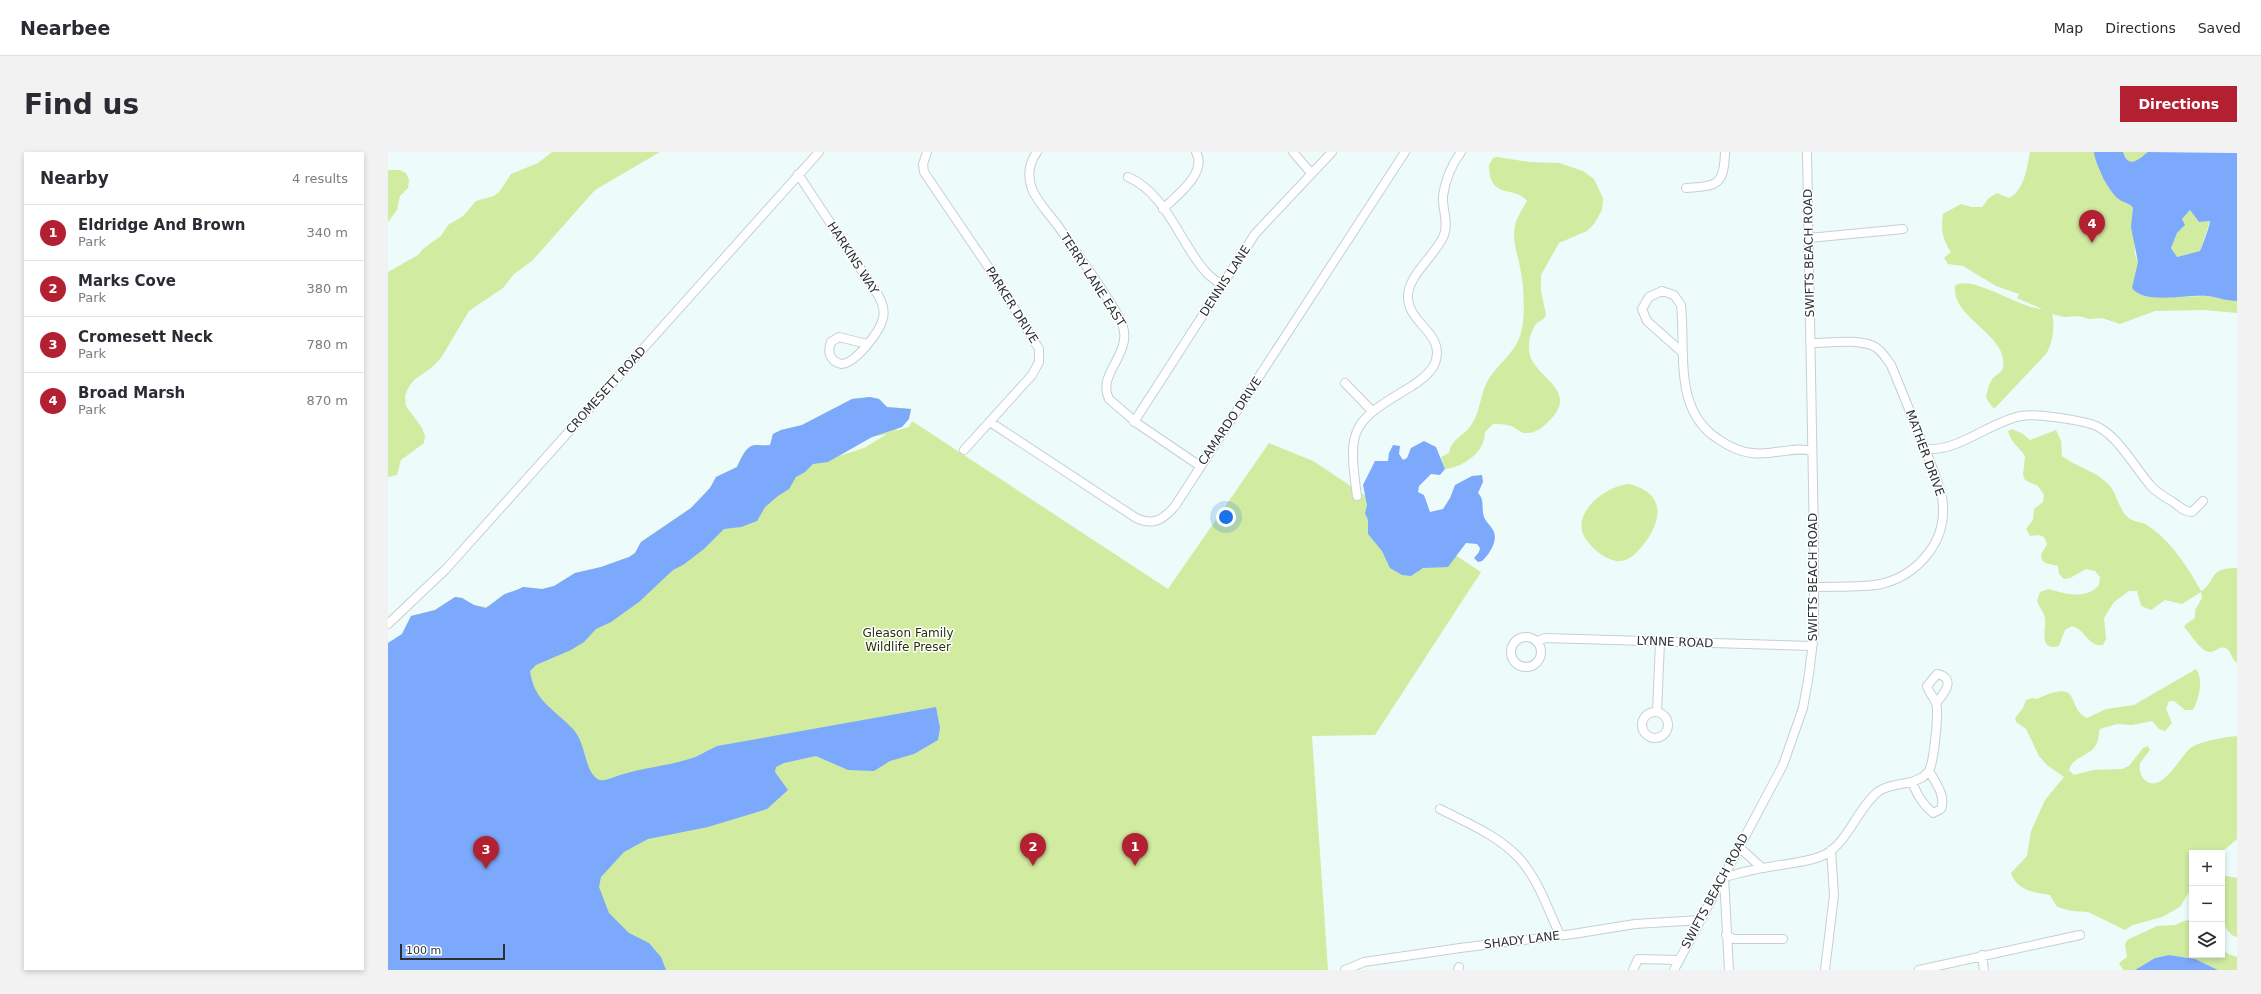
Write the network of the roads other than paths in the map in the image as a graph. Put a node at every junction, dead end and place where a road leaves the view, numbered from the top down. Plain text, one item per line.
1 (819, 152) edge
2 (927, 152) edge
3 (1038, 152) edge
4 (1196, 152) edge
5 (1293, 152) edge
6 (1332, 152) edge
7 (1405, 152) edge
8 (1461, 152) edge
9 (1725, 152) edge
10 (1807, 152) edge
11 (1311, 173) junction
12 (798, 174) junction
13 (1128, 177) dead end
14 (1686, 188) dead end
15 (1163, 209) junction
16 (1903, 229) dead end
17 (1808, 238) junction
18 (1222, 285) junction
19 (1810, 343) junction
20 (867, 344) junction
21 (1684, 353) junction
22 (1345, 383) dead end
23 (1372, 411) junction
24 (990, 422) junction
25 (1134, 422) junction
26 (1925, 449) junction
27 (964, 450) dead end
28 (1812, 451) junction
29 (1200, 466) junction
30 (1357, 496) dead end
31 (2203, 501) dead end
32 (1814, 586) junction
33 (388, 624) edge
34 (1538, 641) dead end
35 (1660, 642) junction
36 (1812, 646) junction
37 (1936, 703) dead end
38 (1657, 712) dead end
39 (1929, 771) junction
40 (1912, 782) junction
41 (1440, 809) dead end
42 (1739, 847) junction
43 (1831, 850) junction
44 (1762, 868) junction
45 (1724, 876) junction
46 (1700, 920) junction
47 (1560, 935) junction
48 (1726, 935) junction
49 (2080, 935) dead end
50 (1783, 939) dead end
51 (1982, 955) junction
52 (1679, 960) junction
53 (1345, 970) edge
54 (1633, 970) edge
55 (1674, 970) edge
56 (1729, 970) edge
57 (1825, 970) edge
58 (1919, 970) edge
59 (1984, 970) edge

1 - 12 street, CROMESETT ROAD
2 - 24 street, PARKER DRIVE
3 - 25 street, TERRY LANE EAST
4 - 15 street
5 - 11 street
6 - 11 street, DENNIS LANE
7 - 29 street, CAMARDO DRIVE
8 - 23 street
9 - 14 street
10 - 17 street, SWIFTS BEACH ROAD
11 - 18 street, DENNIS LANE
12 - 20 street, HARKINS WAY
12 - 33 street, CROMESETT ROAD
13 - 15 street
15 - 18 street
16 - 17 street
17 - 19 street, SWIFTS BEACH ROAD
18 - 25 street, DENNIS LANE
19 - 26 street, MATHER DRIVE
19 - 28 street, SWIFTS BEACH ROAD
20 - 20 street, HARKINS WAY
21 - 21 street
21 - 28 street
22 - 23 street
23 - 30 street
24 - 27 street, PARKER DRIVE
24 - 29 street, CAMARDO DRIVE
25 - 29 street, TERRY LANE EAST
26 - 31 street
26 - 32 street, MATHER DRIVE
28 - 32 street, SWIFTS BEACH ROAD
32 - 36 street, SWIFTS BEACH ROAD
34 - 35 street, LYNNE ROAD
35 - 36 street, LYNNE ROAD
35 - 38 street
36 - 42 street, SWIFTS BEACH ROAD
37 - 39 street
39 - 40 street
39 - 40 street
40 - 43 street
41 - 47 street
42 - 44 street
42 - 45 street, SWIFTS BEACH ROAD
43 - 44 street
43 - 57 street
44 - 45 street
45 - 46 street, SWIFTS BEACH ROAD
45 - 48 street
46 - 47 street, SHADY LANE
46 - 52 street, SWIFTS BEACH ROAD
47 - 53 street, SHADY LANE
48 - 50 street
48 - 56 street
49 - 51 street
51 - 58 street
51 - 59 street
52 - 54 street
52 - 55 street, SWIFTS BEACH ROAD

